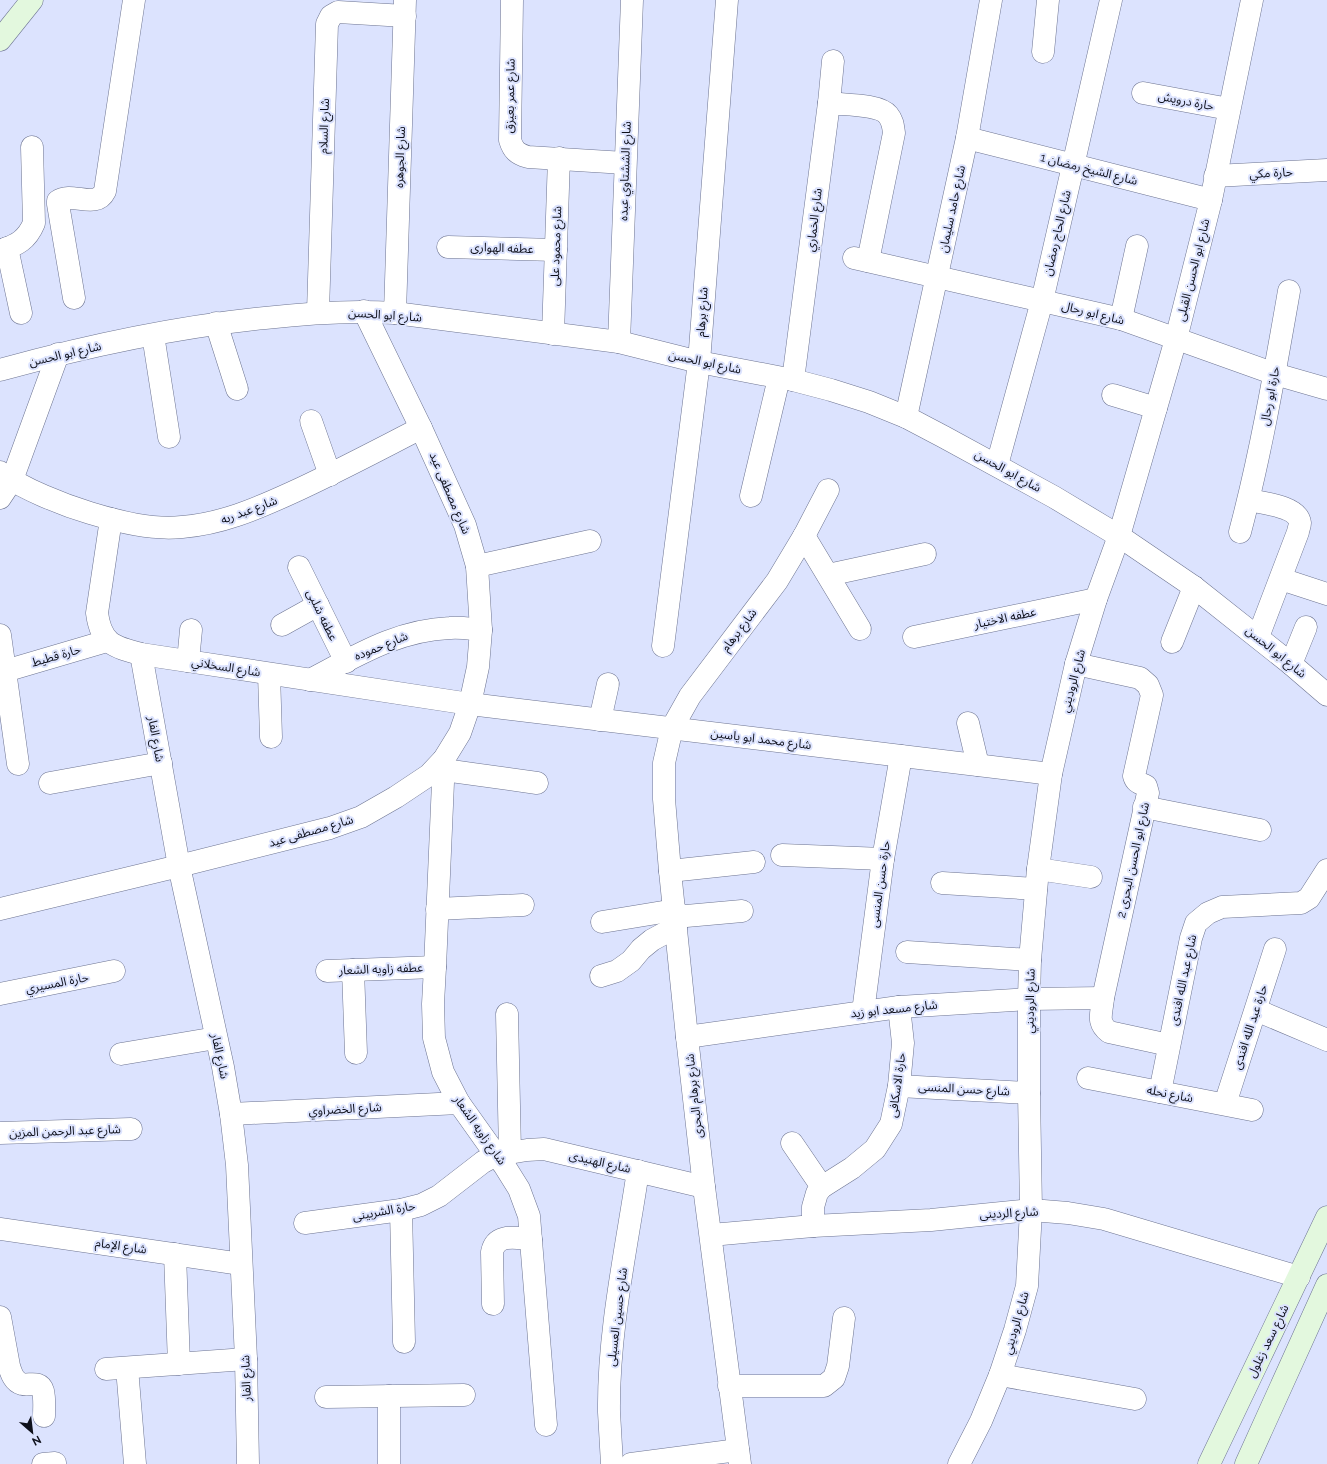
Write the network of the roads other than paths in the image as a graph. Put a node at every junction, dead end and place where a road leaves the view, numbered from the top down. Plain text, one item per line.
1 (32, 0) edge
2 (134, 0) edge
3 (512, 0) edge
4 (632, 0) edge
5 (727, 0) edge
6 (991, 0) edge
7 (1048, 0) edge
8 (1111, 0) edge
9 (1252, 0) edge
10 (405, 8) edge
11 (0, 40) edge
12 (1043, 52) dead end
13 (833, 61) dead end
14 (1142, 93) dead end
15 (829, 103) junction
16 (1230, 109) junction
17 (968, 138) junction
18 (32, 147) dead end
19 (560, 158) junction
20 (625, 163) junction
21 (1073, 164) junction
22 (1327, 170) edge
23 (1215, 176) junction
24 (1210, 200) junction
25 (1137, 246) dead end
26 (448, 247) dead end
27 (4, 250) edge
28 (556, 250) junction
29 (937, 277) junction
30 (1289, 290) dead end
31 (74, 298) dead end
32 (1042, 301) junction
33 (364, 311) junction
34 (318, 312) junction
35 (21, 313) dead end
36 (395, 313) junction
37 (1121, 319) junction
38 (216, 323) junction
39 (553, 334) junction
40 (153, 335) junction
41 (1176, 339) junction
42 (619, 342) junction
43 (58, 354) junction
44 (699, 362) junction
45 (0, 370) edge
46 (1275, 374) junction
47 (786, 379) junction
48 (238, 389) dead end
49 (1327, 389) edge
50 (1113, 395) dead end
51 (1156, 408) junction
52 (906, 418) junction
53 (311, 421) dead end
54 (421, 428) junction
55 (169, 437) dead end
56 (997, 465) junction
57 (330, 475) junction
58 (4, 484) edge
59 (828, 490) dead end
60 (751, 496) dead end
61 (1249, 500) junction
62 (111, 520) junction
63 (1240, 532) dead end
64 (804, 536) junction
65 (1119, 536) junction
66 (590, 541) dead end
67 (924, 554) dead end
68 (477, 566) junction
69 (299, 567) dead end
70 (828, 575) junction
71 (1281, 579) junction
72 (1194, 587) junction
73 (1327, 594) edge
74 (1096, 599) junction
75 (318, 605) junction
76 (282, 625) dead end
77 (1306, 627) dead end
78 (860, 629) dead end
79 (191, 630) dead end
80 (481, 630) junction
81 (0, 635) edge
82 (914, 637) dead end
83 (1258, 638) junction
84 (107, 641) junction
85 (1172, 642) dead end
86 (664, 646) dead end
87 (141, 654) junction
88 (188, 661) junction
89 (346, 662) junction
90 (1076, 664) junction
91 (1291, 664) junction
92 (5, 671) junction
93 (269, 674) junction
94 (310, 680) junction
95 (608, 684) dead end
96 (1327, 695) edge
97 (470, 704) junction
98 (600, 720) junction
99 (968, 723) dead end
100 (672, 728) junction
101 (271, 737) dead end
102 (900, 756) junction
103 (161, 763) junction
104 (18, 764) dead end
105 (444, 765) junction
106 (978, 765) junction
107 (1051, 774) junction
108 (537, 782) dead end
109 (50, 783) dead end
110 (1144, 807) junction
111 (1260, 830) dead end
112 (782, 855) dead end
113 (883, 859) junction
114 (754, 862) dead end
115 (179, 866) junction
116 (1327, 870) edge
117 (670, 871) junction
118 (1091, 877) dead end
119 (1037, 879) junction
120 (942, 883) dead end
121 (523, 905) dead end
122 (0, 909) edge
123 (437, 909) junction
124 (742, 911) dead end
125 (675, 918) junction
126 (602, 922) dead end
127 (1275, 950) dead end
128 (907, 952) dead end
129 (1030, 960) junction
130 (435, 967) junction
131 (354, 970) junction
132 (114, 971) dead end
133 (327, 971) dead end
134 (602, 976) dead end
135 (0, 994) edge
136 (1103, 998) junction
137 (1029, 999) junction
138 (899, 1007) junction
139 (1256, 1010) junction
140 (863, 1012) junction
141 (507, 1014) dead end
142 (687, 1037) junction
143 (216, 1038) junction
144 (1327, 1040) edge
145 (1169, 1045) junction
146 (356, 1053) dead end
147 (121, 1054) dead end
148 (1088, 1078) dead end
149 (899, 1086) junction
150 (1029, 1092) junction
151 (1160, 1092) junction
152 (459, 1103) junction
153 (1225, 1104) junction
154 (1252, 1110) dead end
155 (231, 1114) junction
156 (131, 1129) dead end
157 (0, 1133) edge
158 (792, 1143) dead end
159 (503, 1154) junction
160 (638, 1171) junction
161 (704, 1187) junction
162 (822, 1187) junction
163 (401, 1210) junction
164 (1031, 1210) junction
165 (1327, 1217) edge
166 (305, 1223) dead end
167 (813, 1226) junction
168 (0, 1229) edge
169 (710, 1235) junction
170 (530, 1239) junction
171 (175, 1254) junction
172 (241, 1264) junction
173 (1299, 1277) junction
174 (1325, 1292) edge
175 (493, 1304) dead end
176 (0, 1317) edge
177 (844, 1318) dead end
178 (404, 1342) dead end
179 (246, 1359) junction
180 (179, 1364) junction
181 (1000, 1375) junction
182 (729, 1386) junction
183 (464, 1394) dead end
184 (389, 1396) junction
185 (326, 1398) dead end
186 (1134, 1399) dead end
187 (44, 1416) dead end
188 (546, 1425) dead end
189 (739, 1457) edge
190 (135, 1464) edge
191 (248, 1464) edge
192 (389, 1464) edge
193 (612, 1464) edge
194 (631, 1464) edge
195 (959, 1464) edge
196 (1209, 1464) edge
197 (1246, 1464) edge

1 - 11 street
2 - 31 street
3 - 19 street, شارع عمر بعيزق
4 - 20 street, شارع الششتاوي عبده
5 - 44 street, شارع برهام
6 - 17 street, شارع حامد سليمان
7 - 12 street
8 - 21 street, شارع الحاج رمضان
9 - 16 street, شارع ابو الحسن القبلى
10 - 34 street, شارع السلام
10 - 36 street, شارع الجوهره
13 - 15 street, شارع الخماري
14 - 16 street, حارة درويش
15 - 29 street, شارع ابو رحال
15 - 47 street, شارع الخماري
16 - 23 street, شارع ابو الحسن القبلى
17 - 21 street, شارع الشيخ رمضان 1
17 - 29 street, شارع حامد سليمان
18 - 27 street
19 - 20 street, شارع عمر بعيزق
19 - 28 street, شارع محمود على
20 - 42 street, شارع الششتاوي عبده
21 - 24 street, شارع الشيخ رمضان 1
21 - 32 street, شارع الحاج رمضان
22 - 23 street, حارة مكي
23 - 24 street, شارع ابو الحسن القبلى
24 - 41 street, شارع ابو الحسن القبلى
25 - 37 street
26 - 28 street, عطفه الهوارى
27 - 35 street
28 - 39 street, شارع محمود على
29 - 32 street, شارع ابو رحال
29 - 52 street, شارع حامد سليمان
30 - 46 street, حارة ابو رحال
32 - 37 street, شارع ابو رحال
32 - 56 street, شارع الحاج رمضان
33 - 34 street, شارع ابو الحسن
33 - 36 street, شارع ابو الحسن
33 - 54 street, شارع مصطفى عيد
34 - 38 street, شارع ابو الحسن
36 - 39 street, شارع ابو الحسن
37 - 41 street, شارع ابو رحال
38 - 40 street, شارع ابو الحسن
38 - 48 street
39 - 42 street, شارع ابو الحسن
40 - 43 street, شارع ابو الحسن
40 - 55 street
41 - 46 street, شارع ابو رحال
41 - 51 street, شارع ابو الحسن القبلى
42 - 44 street, شارع ابو الحسن
43 - 45 street, شارع ابو الحسن
43 - 58 street
44 - 47 street, شارع ابو الحسن
44 - 86 street, شارع برهام
46 - 49 street, شارع ابو رحال
46 - 61 street, حارة ابو رحال
47 - 52 street, شارع ابو الحسن
47 - 60 street, شارع الخماري
50 - 51 street
51 - 65 street, شارع ابو الحسن القبلى
52 - 56 street, شارع ابو الحسن
53 - 57 street
54 - 57 street, شارع عبد ربه
54 - 68 street, شارع مصطفى عيد
56 - 65 street, شارع ابو الحسن
57 - 62 street, شارع عبد ربه
58 - 62 street, شارع عبد ربه
59 - 64 street, شارع برهام
61 - 63 street, حارة ابو رحال
61 - 71 street
62 - 84 street
64 - 70 street
64 - 100 street, شارع برهام
65 - 72 street, شارع ابو الحسن
65 - 74 street, شارع الروديني
66 - 68 street
67 - 70 street
68 - 80 street, شارع مصطفى عيد
69 - 75 street, عطفه شلبى
70 - 78 street
71 - 73 street
71 - 83 street
72 - 83 street, شارع ابو الحسن
72 - 85 street
74 - 82 street, عطفه الاختيار
74 - 90 street, شارع الروديني
75 - 76 street
75 - 89 street, عطفه شلبى
77 - 91 street
79 - 88 street
80 - 89 street, شارع حموده
80 - 97 street, شارع مصطفى عيد
81 - 92 street
83 - 91 street, شارع ابو الحسن
84 - 87 street, شارع السخلاني
84 - 92 street, حارة قطيط
87 - 88 street, شارع السخلاني
87 - 103 street, شارع الفار
88 - 93 street, شارع السخلاني
89 - 94 street, شارع حموده
90 - 107 street, شارع الروديني
90 - 110 street, شارع ابو الحسن البحرى 2
91 - 96 street, شارع ابو الحسن
92 - 104 street
93 - 94 street, شارع السخلاني
93 - 101 street
94 - 97 street, شارع السخلاني
95 - 98 street
97 - 98 street, شارع محمد ابو ياسين
97 - 105 street, شارع مصطفى عيد
98 - 100 street, شارع محمد ابو ياسين
99 - 106 street
100 - 102 street, شارع محمد ابو ياسين
100 - 117 street, شارع برهام البحرى
102 - 106 street, شارع محمد ابو ياسين
102 - 113 street, حارة حسن المنسى
103 - 109 street
103 - 115 street, شارع الفار
105 - 108 street
105 - 115 street, شارع مصطفى عيد
105 - 123 street, شارع زاويه الشعار
106 - 107 street, شارع محمد ابو ياسين
107 - 119 street, شارع الروديني
110 - 111 street
110 - 136 street, شارع ابو الحسن البحرى 2
112 - 113 street
113 - 140 street, حارة حسن المنسى
114 - 117 street
115 - 122 street, شارع مصطفى عيد
115 - 143 street, شارع الفار
116 - 145 street, شارع عبد الله افندى
117 - 125 street, شارع برهام البحرى
118 - 119 street
119 - 120 street
119 - 129 street, شارع الروديني
121 - 123 street
123 - 130 street, شارع زاويه الشعار
124 - 125 street
125 - 126 street
125 - 134 street
125 - 142 street, شارع برهام البحرى
127 - 139 street, حارة عبد الله افندى
128 - 129 street
129 - 137 street, شارع الروديني
130 - 131 street, عطفه زاويه الشعار
130 - 152 street, شارع زاويه الشعار
131 - 133 street, عطفه زاويه الشعار
131 - 146 street
132 - 135 street, حارة المسيري
136 - 137 street, شارع مسعد ابو زيد
136 - 145 street, شارع ابو الحسن البحرى 2
137 - 138 street, شارع مسعد ابو زيد
137 - 150 street, شارع الروديني
138 - 140 street, شارع مسعد ابو زيد
138 - 149 street, حارة الاسكافى
139 - 144 street
139 - 153 street, حارة عبد الله افندى
140 - 142 street, شارع مسعد ابو زيد
141 - 159 street
142 - 161 street, شارع برهام البحرى
143 - 147 street
143 - 155 street, شارع الفار
145 - 151 street, شارع عبد الله افندى
148 - 151 street, شارع نحله
149 - 150 street, شارع حسن المنسى
149 - 162 street, حارة الاسكافى
150 - 164 street, شارع الروديني
151 - 153 street, شارع نحله
152 - 155 street, شارع الخضراوي
152 - 159 street, شارع زاويه الشعار
153 - 154 street, شارع نحله
155 - 172 street, شارع الفار
156 - 157 street, شارع عبد الرحمن المزين
158 - 162 street
159 - 160 street, شارع الهنيدى
159 - 163 street, حارة الشربينى
159 - 170 street, شارع زاويه الشعار
160 - 161 street, شارع الهنيدى
160 - 193 street, شارع حسين العسيلى
161 - 169 street, شارع برهام البحرى
162 - 167 street
163 - 166 street, حارة الشربينى
163 - 178 street
164 - 167 street, شارع الردينى
164 - 173 street, شارع الردينى
164 - 181 street, شارع الروديني
165 - 173 street, شارع سعد زغلول
167 - 169 street, شارع الردينى
168 - 171 street, شارع الإمام
169 - 182 street, شارع برهام البحرى
170 - 175 street
170 - 188 street, شارع زاويه الشعار
171 - 172 street, شارع الإمام
171 - 180 street
172 - 179 street, شارع الفار
173 - 196 street, شارع سعد زغلول
174 - 197 street
176 - 187 street
177 - 182 street
179 - 180 street
179 - 191 street, شارع الفار
180 - 190 street
181 - 186 street
181 - 195 street, شارع الروديني
182 - 189 street, شارع برهام البحرى
183 - 184 street
184 - 185 street
184 - 192 street
189 - 194 street

